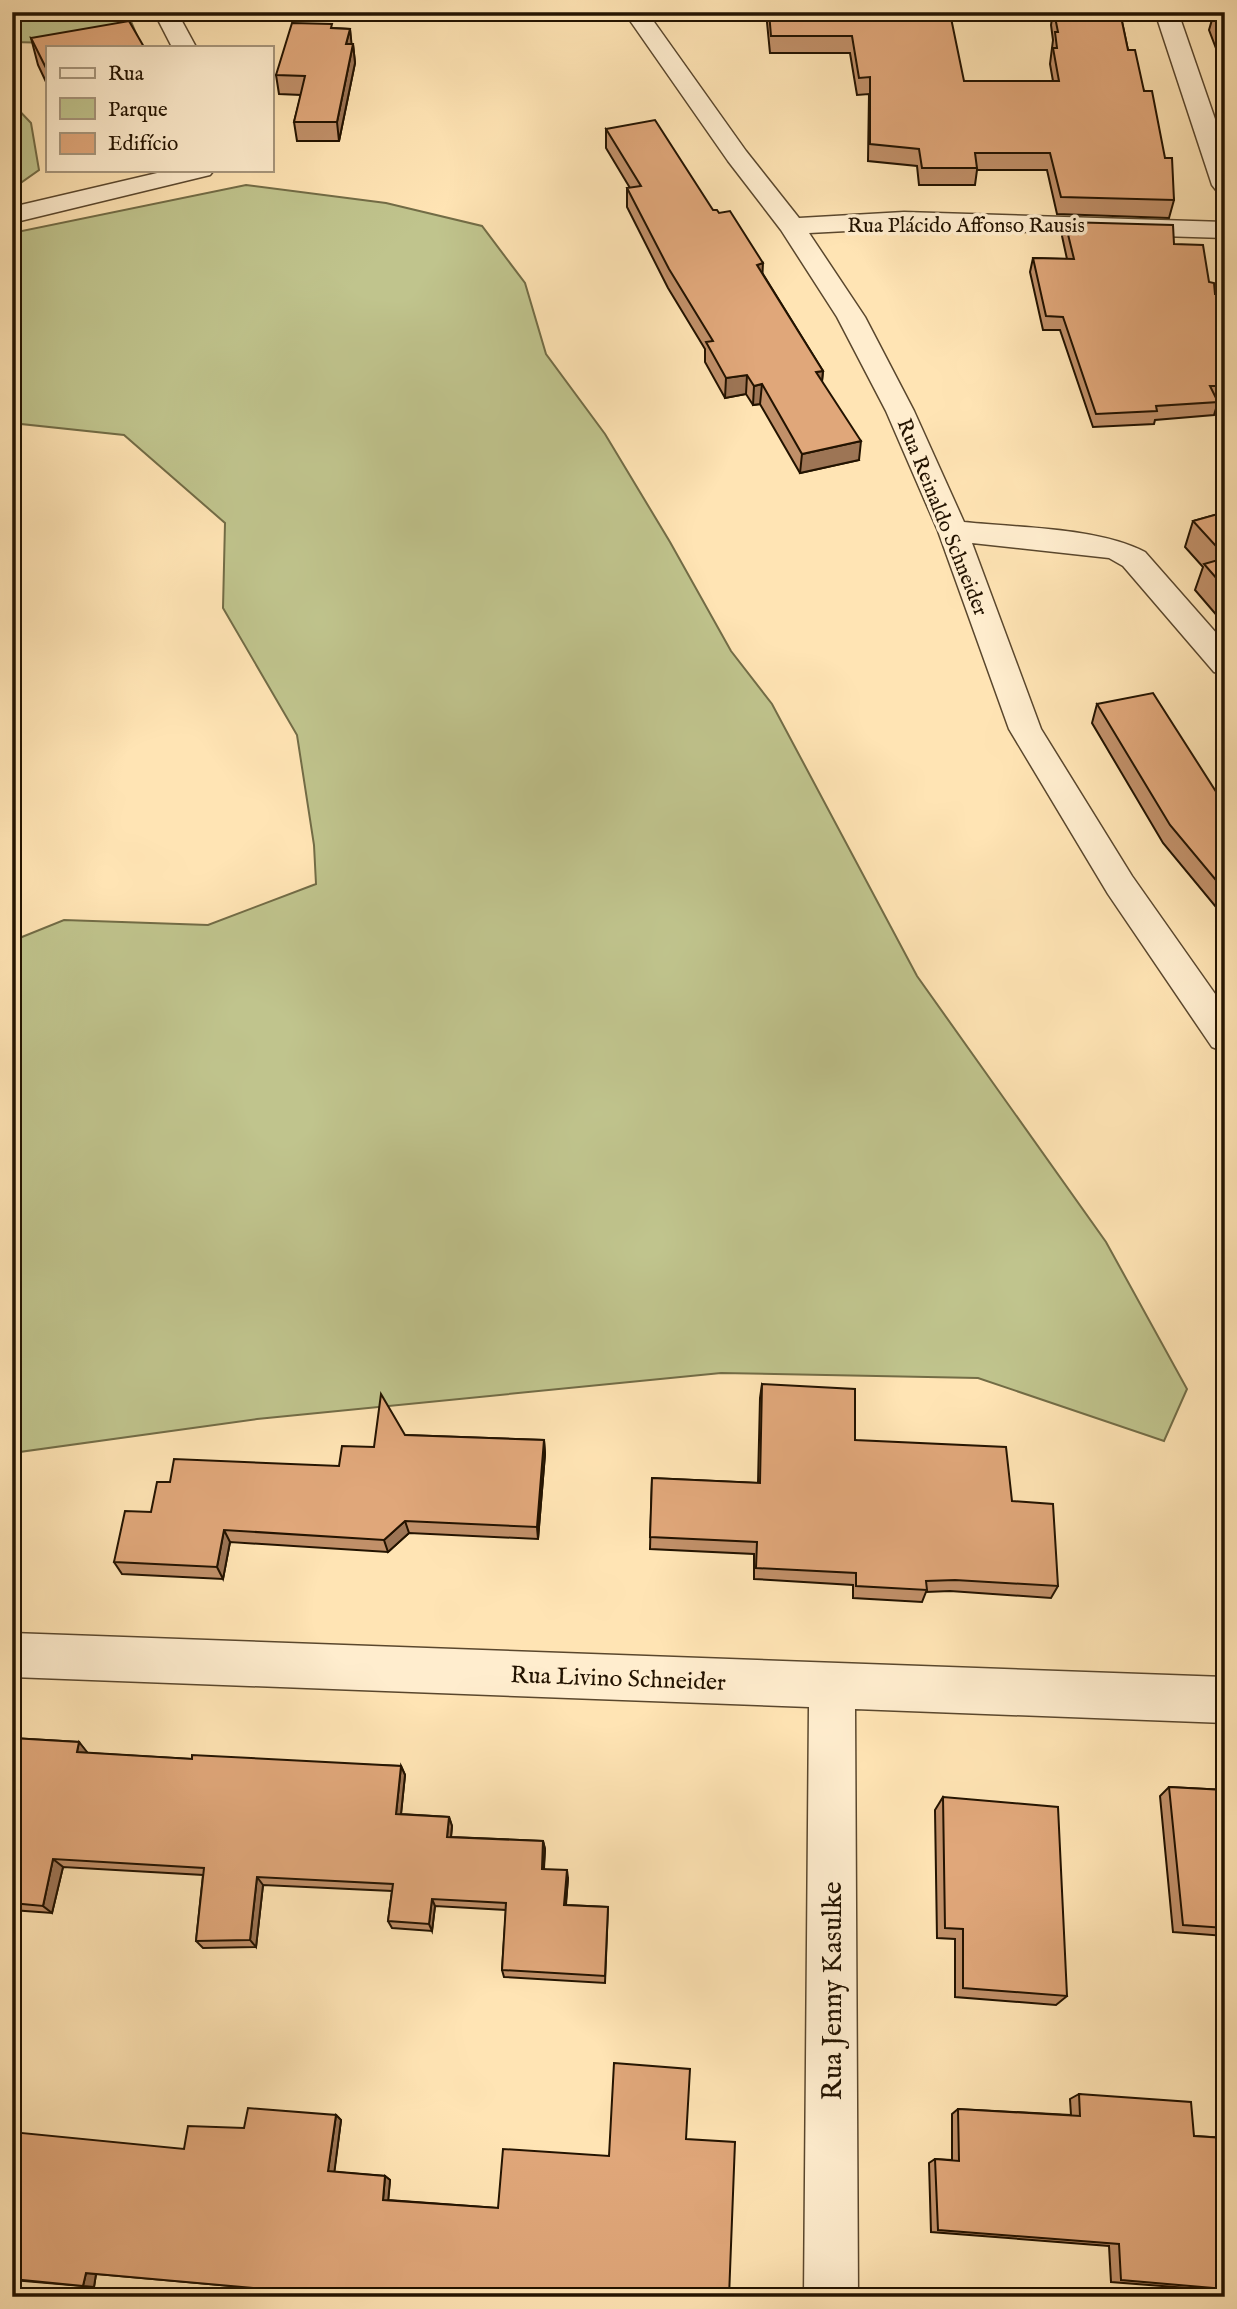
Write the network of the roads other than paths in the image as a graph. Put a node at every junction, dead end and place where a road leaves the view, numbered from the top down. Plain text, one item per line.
1 (165, 12) edge
2 (635, 12) edge
3 (1166, 12) edge
4 (183, 46) edge
5 (193, 172) edge
6 (1225, 185) edge
7 (12, 215) edge
8 (792, 226) junction
9 (1225, 230) edge
10 (953, 531) junction
11 (1225, 664) edge
12 (1225, 1037) edge
13 (12, 1656) edge
14 (832, 1686) junction
15 (1225, 1700) edge
16 (831, 2297) edge

1 - 4 street
2 - 8 street, Rua Reinaldo Schneider
3 - 6 street
5 - 7 street
8 - 9 street, Rua Plácido Affonso Rausis
8 - 10 street, Rua Reinaldo Schneider
10 - 11 street
10 - 12 street, Rua Reinaldo Schneider
13 - 14 street, Rua Livino Schneider
14 - 15 street, Rua Livino Schneider
14 - 16 street, Rua Jenny Kasulke

